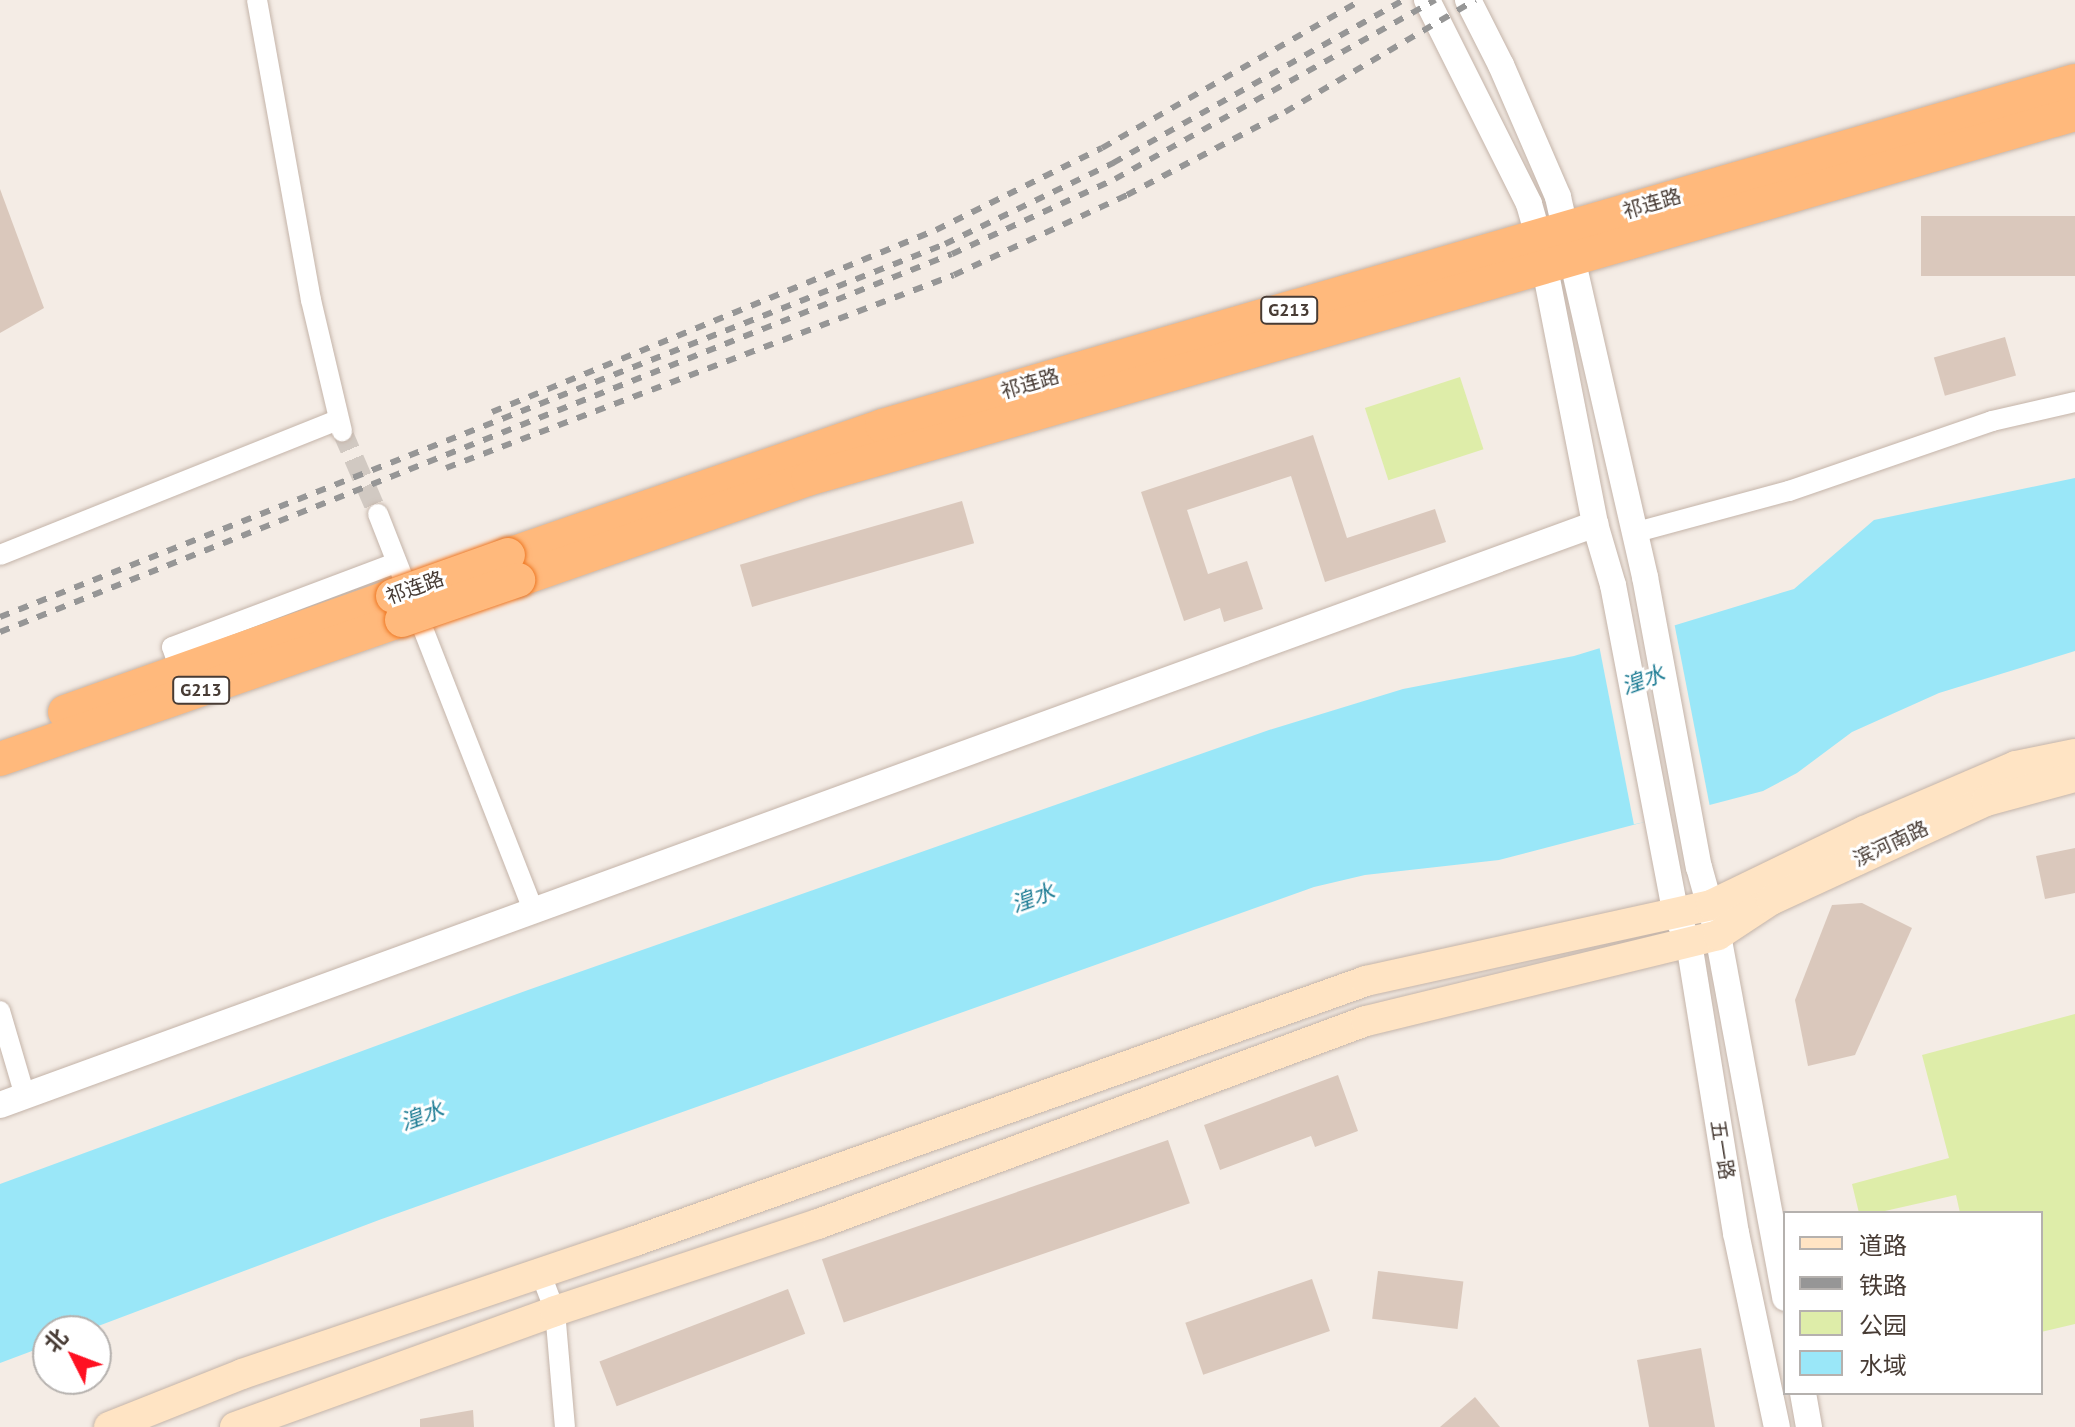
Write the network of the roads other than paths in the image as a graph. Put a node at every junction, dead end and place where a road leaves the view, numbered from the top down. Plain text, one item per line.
1 (257, 0) edge
2 (1427, 0) edge
3 (1468, 0) edge
4 (2075, 81) edge
5 (2075, 114) edge
6 (1554, 248) junction
7 (2075, 402) edge
8 (378, 514) tunnel mouth
9 (1595, 524) junction
10 (1633, 533) junction
11 (0, 555) edge
12 (397, 593) junction
13 (0, 736) edge
14 (2075, 754) edge
15 (0, 759) edge
16 (2075, 777) edge
17 (1711, 905) junction
18 (533, 910) junction
19 (1676, 914) junction
20 (1718, 935) junction
21 (1689, 943) junction
22 (0, 1011) edge
23 (25, 1096) junction
24 (0, 1105) edge
25 (540, 1272) junction
26 (1783, 1287) edge
27 (555, 1311) junction
28 (1803, 1395) edge
29 (109, 1427) edge
30 (235, 1427) edge
31 (565, 1427) edge
32 (1777, 1427) edge
33 (1809, 1427) edge

1 - 11 street
2 - 6 street
3 - 6 street
4 - 6 highway, 祁连路 / G213
5 - 6 highway, 祁连路 / G213
6 - 9 street, 五一路
6 - 10 street, 五一路
6 - 12 highway, 祁连路 / G213, bridge
7 - 10 street
8 - 12 street
9 - 18 street
9 - 19 street, 五一路
10 - 17 street, 五一路
12 - 13 highway, 祁连路 / G213
12 - 15 highway, 祁连路 / G213
12 - 18 street
14 - 17 main road
16 - 20 main road, 滨河南路
17 - 19 main road
17 - 20 street, 五一路
18 - 23 street
19 - 21 street, 五一路
19 - 25 main road
20 - 21 main road, 滨河南路
20 - 26 street, 五一路
21 - 27 main road, 滨河南路
21 - 32 street, 五一路
22 - 23 street
23 - 24 street
25 - 27 street
25 - 29 main road
27 - 30 main road, 滨河南路
27 - 31 street
28 - 33 street

